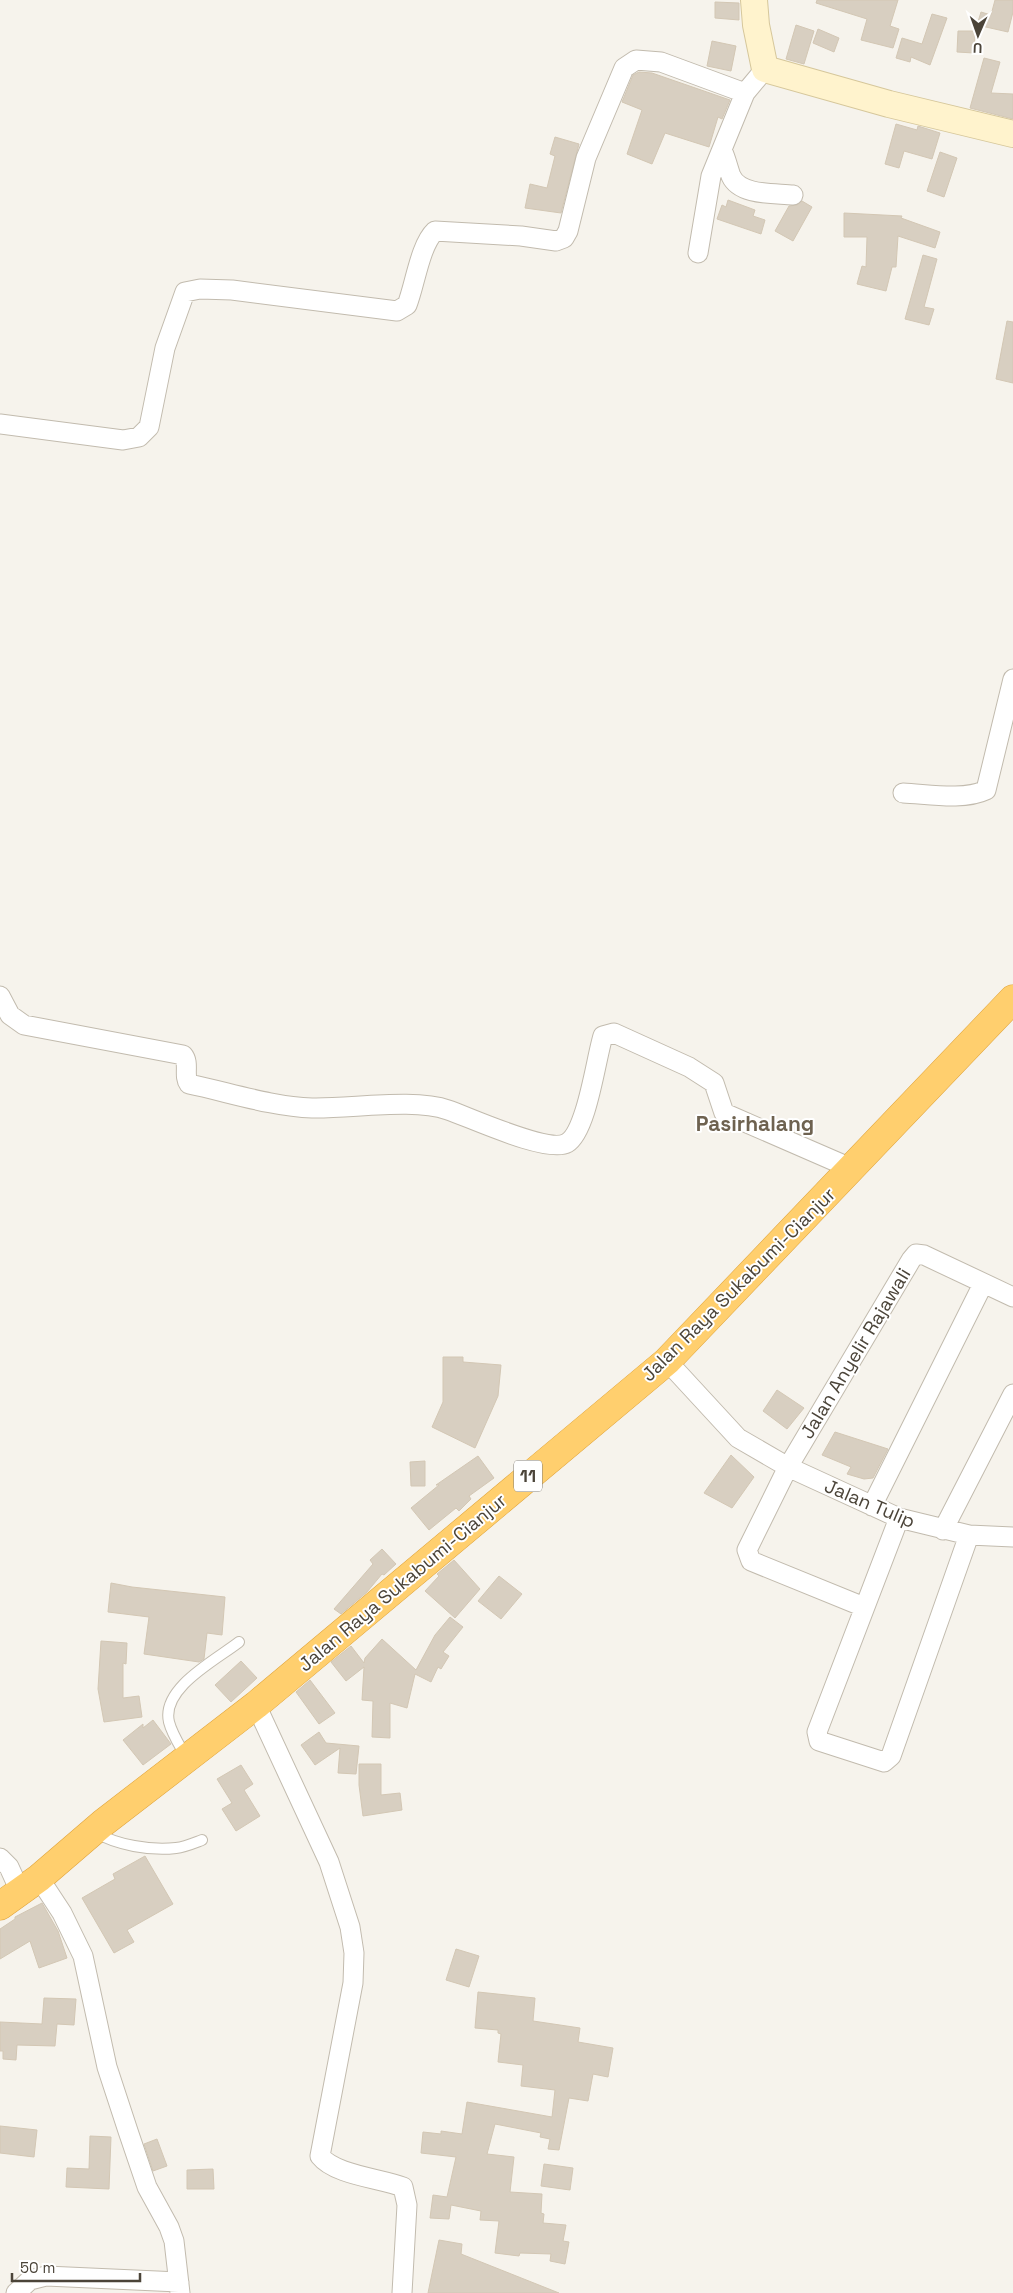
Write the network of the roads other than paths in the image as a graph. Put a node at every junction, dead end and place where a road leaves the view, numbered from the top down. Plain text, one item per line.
1 (754, 0) edge
2 (765, 69) junction
3 (745, 93) junction
4 (1013, 134) edge
5 (722, 150) junction
6 (793, 194) dead end
7 (698, 253) dead end
8 (0, 424) edge
9 (1013, 679) edge
10 (903, 793) dead end
11 (0, 996) edge
12 (1013, 999) edge
13 (853, 1169) junction
14 (982, 1284) junction
15 (1013, 1297) edge
16 (667, 1361) junction
17 (1013, 1394) edge
18 (788, 1467) junction
19 (872, 1506) junction
20 (899, 1518) junction
21 (942, 1530) junction
22 (969, 1535) junction
23 (1013, 1537) edge
24 (864, 1607) junction
25 (239, 1642) dead end
26 (256, 1705) junction
27 (187, 1758) junction
28 (94, 1830) junction
29 (202, 1840) dead end
30 (0, 1858) edge
31 (20, 1892) edge
32 (180, 2288) edge
33 (16, 2293) edge
34 (402, 2293) edge

1 - 2 street
2 - 3 street
2 - 4 street
3 - 5 street
3 - 8 street
5 - 6 street
5 - 7 street
9 - 10 street
11 - 13 street
12 - 13 highway, Jalan Raya Sukabumi-Cianjur / 11
13 - 16 highway, Jalan Raya Sukabumi-Cianjur / 11
14 - 15 street, Jalan Anyelir Rajawali
14 - 18 street, Jalan Anyelir Rajawali
14 - 19 street
16 - 18 street, Jalan Tulip
16 - 26 highway, Jalan Raya Sukabumi-Cianjur / 11
17 - 21 street
18 - 19 street, Jalan Tulip
18 - 24 street
19 - 20 street, Jalan Tulip
20 - 21 street, Jalan Tulip
20 - 24 street
21 - 22 street, Jalan Tulip
22 - 23 street, Jalan Tulip
22 - 24 street
25 - 27 lane
26 - 27 highway, Jalan Raya Sukabumi-Cianjur / 11
26 - 34 street
27 - 28 highway, Jalan Raya Sukabumi-Cianjur / 11
28 - 29 lane
28 - 31 highway, Jalan Raya Sukabumi-Cianjur / 11
30 - 31 street
31 - 32 street
32 - 33 street

